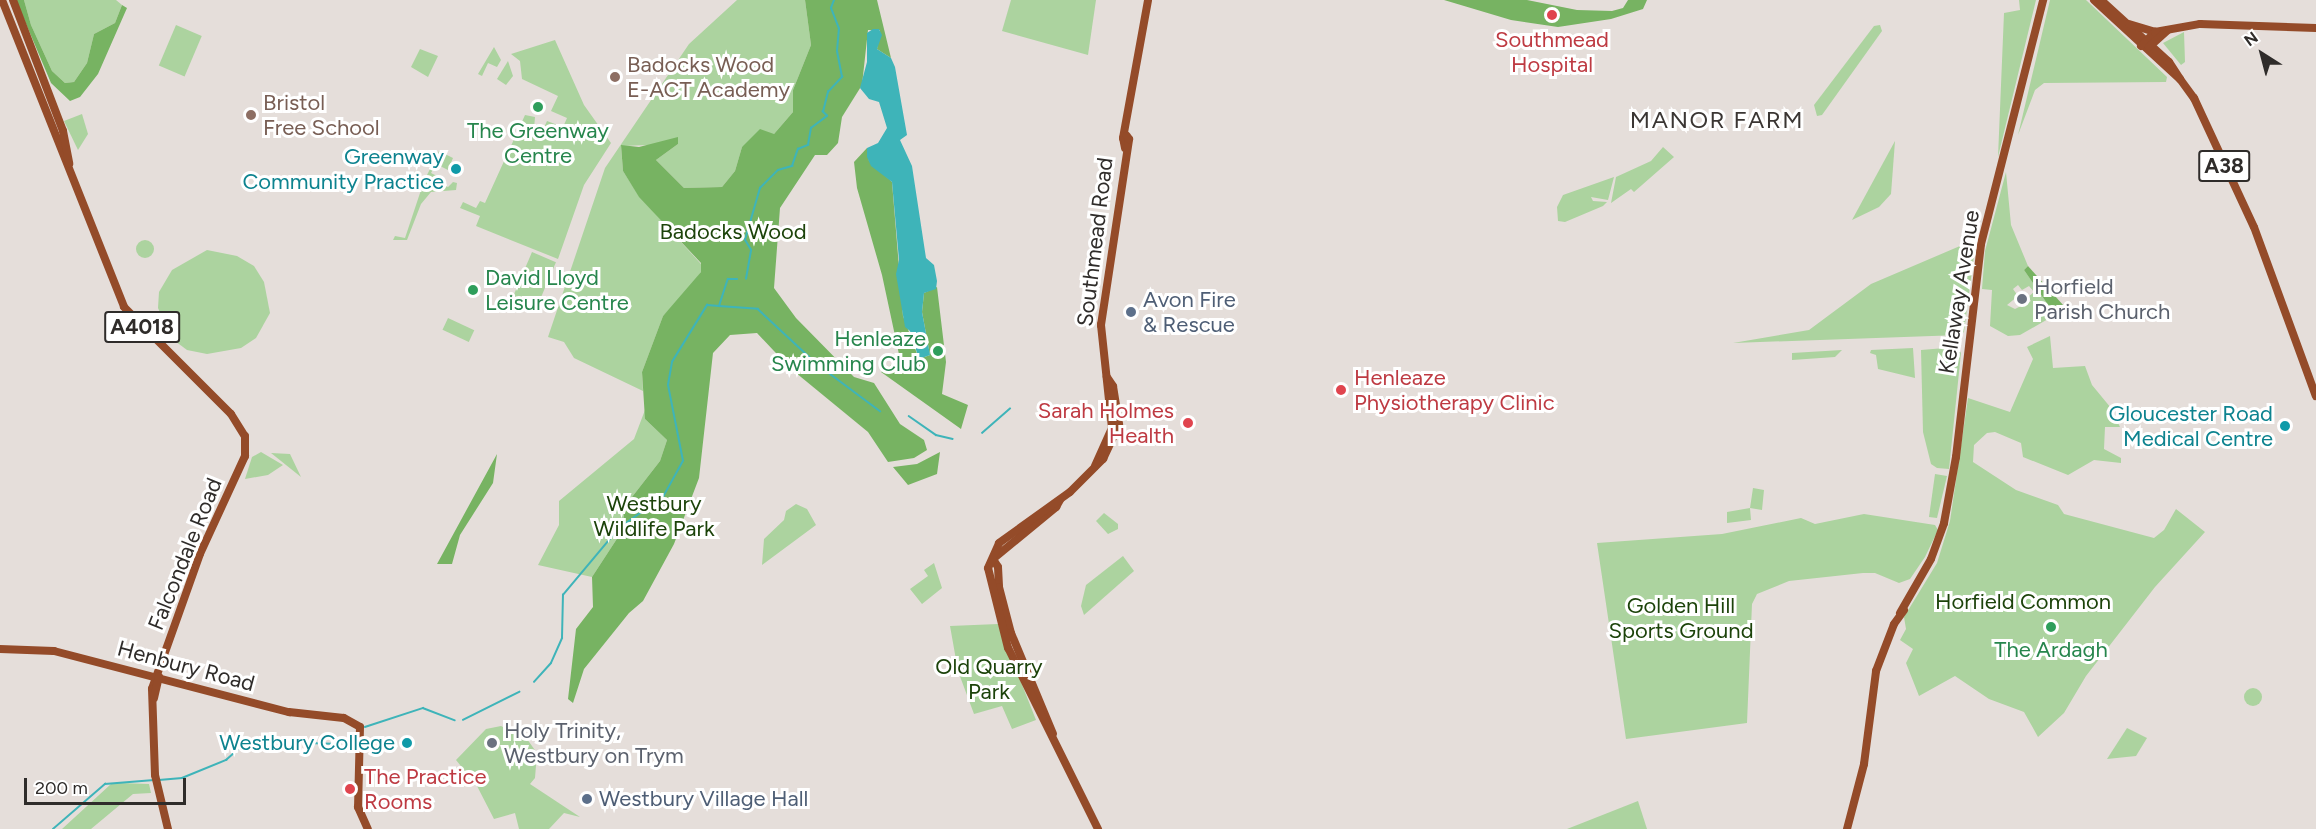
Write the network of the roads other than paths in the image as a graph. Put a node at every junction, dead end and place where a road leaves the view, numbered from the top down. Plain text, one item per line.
1 (2, 0) edge
2 (13, 0) edge
3 (1149, 0) edge
4 (2043, 0) edge
5 (2094, 0) edge
6 (2101, 0) edge
7 (2128, 24) junction
8 (2316, 28) edge
9 (2168, 30) junction
10 (2155, 32) junction
11 (2146, 45) junction
12 (69, 165) junction
13 (2316, 396) edge
14 (0, 649) edge
15 (159, 676) junction
16 (168, 829) edge
17 (368, 829) edge
18 (1098, 829) edge
19 (1847, 829) edge

1 - 12 main road, A4018
2 - 12 main road, A4018
3 - 18 main road, Southmead Road
4 - 19 main road, Kellaway Avenue
5 - 11 main road, A38
6 - 7 main road, A38
7 - 10 main road
7 - 11 main road, A38
8 - 9 main road
9 - 10 main road
9 - 11 main road
10 - 11 main road
11 - 13 main road, A38
12 - 15 main road, Falcondale Road / A4018
14 - 15 main road, Henbury Road
15 - 16 main road, Falcondale Road / A4018
15 - 17 main road, Henbury Road

